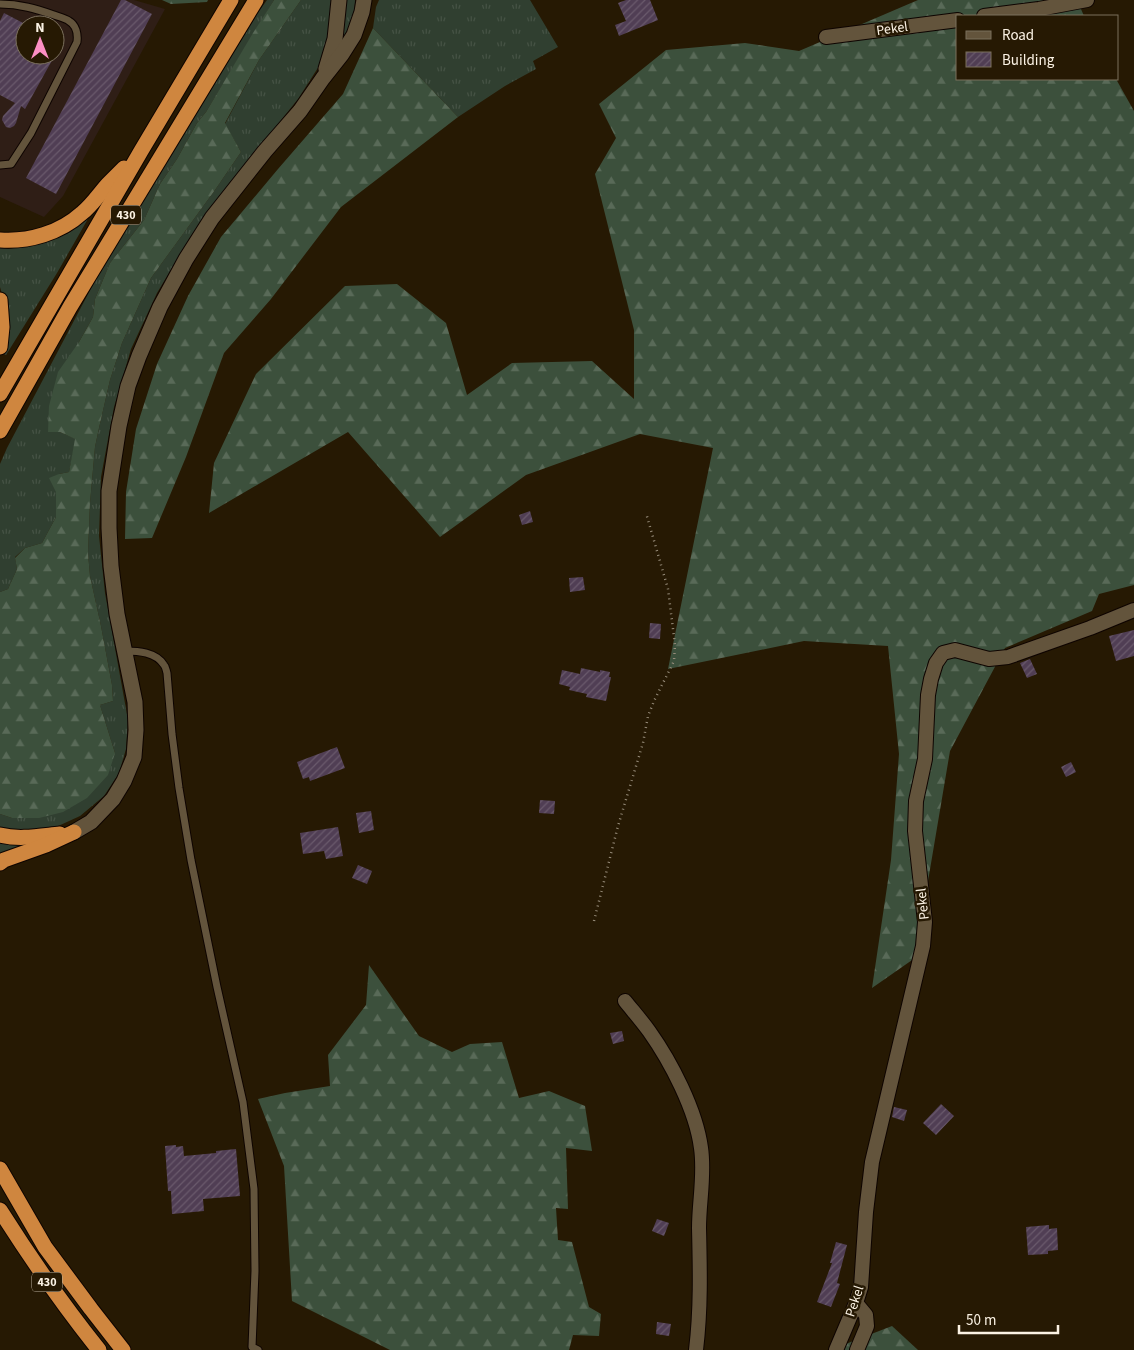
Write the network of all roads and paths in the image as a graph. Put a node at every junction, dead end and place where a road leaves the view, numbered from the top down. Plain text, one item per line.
1 (231, 0) edge
2 (256, 0) edge
3 (339, 0) edge
4 (364, 0) edge
5 (1087, 0) edge
6 (0, 4) edge
7 (992, 15) edge
8 (956, 20) edge
9 (826, 37) dead end
10 (323, 78) junction
11 (141, 151) junction
12 (0, 165) edge
13 (0, 240) edge
14 (0, 300) edge
15 (0, 347) edge
16 (0, 394) edge
17 (0, 431) edge
18 (646, 513) dead end
19 (1134, 610) edge
20 (125, 651) junction
21 (74, 832) junction
22 (0, 835) edge
23 (0, 863) edge
24 (594, 921) dead end
25 (625, 1001) dead end
26 (0, 1169) edge
27 (0, 1210) edge
28 (856, 1303) junction
29 (99, 1350) edge
30 (123, 1350) edge
31 (258, 1350) edge
32 (696, 1350) edge
33 (836, 1350) edge
34 (857, 1350) edge

1 - 11 highway, 430
2 - 17 highway, 430
3 - 10 main road
4 - 10 main road
5 - 7 street
6 - 12 lane
8 - 9 street, Pekel
10 - 20 main road
11 - 13 highway
11 - 16 highway, 430
14 - 15 highway
18 - 24 path
19 - 28 street, Pekel
20 - 21 main road
20 - 31 lane
21 - 22 highway
21 - 23 highway
25 - 32 street
26 - 30 highway, 430
27 - 29 highway, 430
28 - 33 street, Pekel
28 - 34 street

